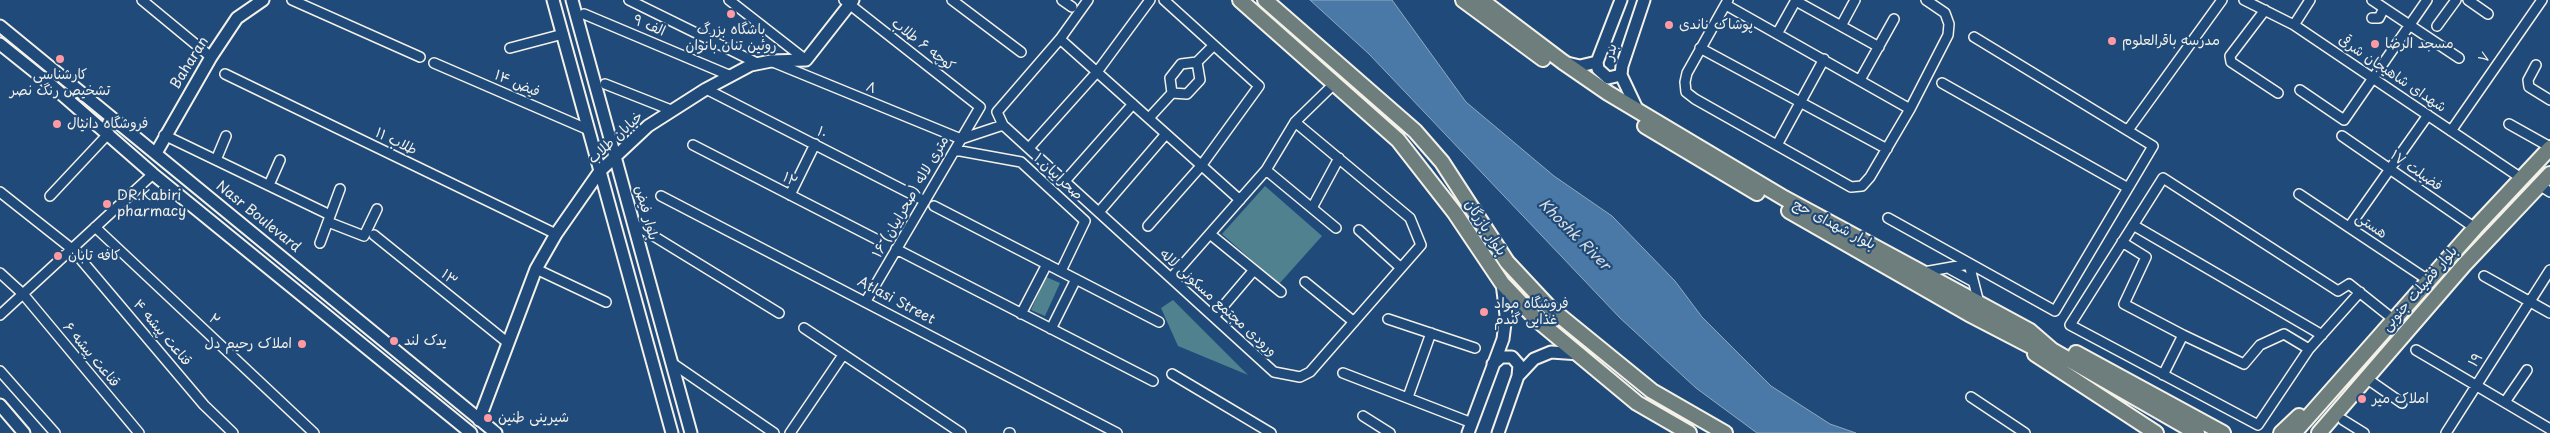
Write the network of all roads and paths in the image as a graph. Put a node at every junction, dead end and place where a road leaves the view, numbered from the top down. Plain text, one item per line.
1 (142, 0) edge
2 (263, 0) edge
3 (292, 0) edge
4 (553, 0) edge
5 (572, 0) edge
6 (629, 0) edge
7 (729, 0) edge
8 (952, 0) edge
9 (1062, 0) edge
10 (1088, 0) edge
11 (1150, 0) edge
12 (1164, 0) edge
13 (1240, 0) edge
14 (1265, 0) edge
15 (1464, 0) edge
16 (1481, 0) edge
17 (1621, 0) edge
18 (1644, 0) edge
19 (1796, 0) edge
20 (1855, 0) edge
21 (1926, 0) edge
22 (2222, 0) edge
23 (2244, 0) edge
24 (2310, 0) edge
25 (2372, 0) edge
26 (2427, 0) edge
27 (2456, 0) edge
28 (2468, 0) edge
29 (2542, 0) edge
30 (849, 2) edge
31 (1727, 2) edge
32 (1072, 7) dead end
33 (2384, 8) junction
34 (2265, 10) junction
35 (584, 14) dead end
36 (2488, 14) dead end
37 (2372, 18) dead end
38 (1894, 19) dead end
39 (2294, 25) junction
40 (2410, 25) junction
41 (0, 26) edge
42 (1841, 26) junction
43 (2437, 26) dead end
44 (562, 34) junction
45 (1777, 34) junction
46 (1974, 37) dead end
47 (1060, 39) junction
48 (0, 44) edge
49 (1213, 46) junction
50 (1879, 47) junction
51 (510, 48) dead end
52 (1700, 48) junction
53 (1021, 52) dead end
54 (211, 57) junction
55 (420, 57) dead end
56 (2459, 58) dead end
57 (806, 60) junction
58 (1824, 60) junction
59 (765, 62) junction
60 (1197, 62) junction
61 (1563, 62) junction
62 (1597, 62) junction
63 (434, 63) dead end
64 (2536, 65) dead end
65 (1097, 72) junction
66 (59, 73) junction
67 (225, 74) dead end
68 (731, 76) junction
69 (1621, 76) junction
70 (2374, 79) junction
71 (1860, 80) junction
72 (1335, 83) junction
73 (1942, 83) dead end
74 (50, 84) junction
75 (605, 84) dead end
76 (706, 89) junction
77 (2300, 90) dead end
78 (1172, 93) junction
79 (2278, 94) dead end
80 (2550, 100) edge
81 (1133, 104) junction
82 (1801, 104) junction
83 (980, 107) joint
84 (1910, 109) junction
85 (671, 110) junction
86 (1638, 111) junction
87 (2428, 115) junction
88 (1149, 118) junction
89 (1295, 122) junction
90 (1003, 124) junction
91 (2508, 124) dead end
92 (589, 130) junction
93 (2128, 130) junction
94 (2451, 131) junction
95 (109, 133) junction
96 (1166, 134) junction
97 (164, 135) junction
98 (226, 136) dead end
99 (2342, 136) dead end
100 (961, 139) junction
101 (815, 144) junction
102 (692, 145) dead end
103 (1777, 146) junction
104 (1029, 148) junction
105 (2550, 148) edge
106 (1886, 149) junction
107 (955, 150) junction
108 (156, 153) junction
109 (615, 155) junction
110 (1339, 158) junction
111 (216, 160) junction
112 (280, 160) dead end
113 (1202, 166) junction
114 (2390, 169) junction
115 (1266, 170) junction
116 (600, 171) junction
117 (154, 174) junction
118 (2550, 174) edge
119 (2521, 178) junction
120 (1065, 181) junction
121 (269, 185) junction
122 (2128, 188) junction
123 (2544, 188) edge
124 (340, 189) dead end
125 (0, 192) edge
126 (2300, 194) dead end
127 (790, 195) junction
128 (50, 196) dead end
129 (661, 196) dead end
130 (1240, 200) junction
131 (925, 201) junction
132 (934, 206) dead end
133 (1312, 208) junction
134 (377, 209) dead end
135 (1099, 212) junction
136 (329, 218) junction
137 (1888, 218) dead end
138 (634, 224) junction
139 (2133, 225) junction
140 (1148, 226) dead end
141 (96, 227) junction
142 (2349, 227) junction
143 (1336, 228) dead end
144 (2474, 228) junction
145 (1359, 230) dead end
146 (556, 234) junction
147 (1210, 234) junction
148 (374, 235) dead end
149 (876, 239) dead end
150 (2122, 242) junction
151 (320, 243) dead end
152 (72, 249) junction
153 (896, 249) junction
154 (1046, 264) junction
155 (1969, 264) junction
156 (1401, 268) junction
157 (536, 269) junction
158 (1950, 269) junction
159 (1254, 270) junction
160 (2550, 270) edge
161 (1061, 271) junction
162 (1921, 272) junction
163 (0, 273) edge
164 (2484, 276) dead end
165 (1171, 278) junction
166 (1076, 279) junction
167 (2428, 280) junction
168 (1972, 281) junction
169 (1305, 282) dead end
170 (1502, 283) junction
171 (1281, 292) dead end
172 (2360, 292) junction
173 (23, 294) junction
174 (866, 301) junction
175 (606, 302) dead end
176 (2530, 302) junction
177 (1979, 303) junction
178 (344, 308) junction
179 (779, 313) dead end
180 (2550, 313) edge
181 (1021, 314) junction
182 (0, 315) edge
183 (1214, 317) junction
184 (1388, 319) dead end
185 (2394, 319) junction
186 (335, 320) junction
187 (1159, 322) dead end
188 (1354, 322) junction
189 (804, 328) dead end
190 (1051, 329) junction
191 (1431, 333) junction
192 (2183, 335) junction
193 (2322, 335) junction
194 (2026, 337) junction
195 (2374, 341) junction
196 (508, 343) junction
197 (1475, 348) dead end
198 (2309, 349) junction
199 (2416, 350) dead end
200 (2388, 352) junction
201 (1580, 354) junction
202 (844, 355) junction
203 (672, 363) junction
204 (1493, 364) junction
205 (2527, 370) dead end
206 (0, 371) edge
207 (1343, 373) dead end
208 (1172, 374) dead end
209 (2346, 374) junction
210 (2164, 375) junction
211 (1518, 376) junction
212 (2366, 378) junction
213 (1153, 381) dead end
214 (2476, 385) junction
215 (1408, 396) junction
216 (1971, 397) dead end
217 (2505, 402) junction
218 (2402, 403) dead end
219 (0, 406) edge
220 (1364, 416) dead end
221 (479, 420) junction
222 (2342, 420) dead end
223 (1470, 428) edge
224 (2550, 429) edge
225 (24, 433) edge
226 (55, 433) edge
227 (139, 433) edge
228 (233, 433) edge
229 (314, 433) edge
230 (471, 433) edge
231 (496, 433) edge
232 (672, 433) edge
233 (691, 433) edge
234 (774, 433) edge
235 (790, 433) edge
236 (960, 433) edge
237 (1117, 433) edge
238 (1271, 433) edge
239 (1390, 433) edge
240 (1498, 433) edge
241 (1688, 433) edge
242 (1725, 433) edge
243 (2025, 433) edge
244 (2156, 433) edge
245 (2178, 433) edge
246 (2197, 433) edge
247 (2223, 433) edge
248 (2281, 433) edge
249 (2294, 433) edge
250 (2319, 433) edge
251 (2364, 433) edge
252 (2446, 433) edge

1 - 54 street
2 - 54 street, Baharan
3 - 55 street
4 - 44 street
5 - 109 street, بلوار فیض
6 - 59 street, ۸
7 - 57 street
8 - 53 street
9 - 32 street
10 - 47 street
11 - 65 street
12 - 49 street
13 - 72 main road, بلوار بازرگان
14 - 242 main road, بلوار بازرگان
15 - 194 main road, بلوار شهدای حج
16 - 61 main road, بلوار شهدای حج
17 - 62 street, بدر
18 - 69 street, بدر
19 - 42 street
19 - 45 street
20 - 42 street
21 - 84 street
22 - 93 street
23 - 34 street, شهدای شاهیجان شرقی
24 - 39 street
25 - 33 street
26 - 40 street
27 - 43 street
28 - 36 street
29 - 94 street, ۷
30 - 57 street
30 - 83 street, کوچه ۶ طلاب
31 - 45 street
31 - 52 street
33 - 37 street
33 - 40 street
34 - 39 street, شهدای شاهیجان شرقی
34 - 79 street
35 - 68 street, ۹ الف
38 - 50 street
39 - 70 street, شهدای شاهیجان شرقی
40 - 56 street
40 - 70 street
41 - 66 street, Nasr Boulevard
42 - 50 street
44 - 51 street
44 - 92 street
45 - 58 street
46 - 93 street
47 - 65 street
47 - 90 street
48 - 74 street
49 - 60 street
49 - 113 street
50 - 71 street
52 - 82 street
52 - 103 street
54 - 97 street, Baharan
57 - 59 street, خیابان طلاب
58 - 71 street
58 - 82 street
59 - 68 street, خیابان طلاب
59 - 100 street, ۸
60 - 78 street
60 - 78 street
61 - 62 street, بدر
61 - 86 main road, بلوار شهدای حج
62 - 69 street
63 - 92 street, فیض ۱۴
64 - 80 street
65 - 81 street
65 - 104 street
66 - 74 street
66 - 108 street, Nasr Boulevard
67 - 146 street, طلاب ۱۱
68 - 76 street, خیابان طلاب
69 - 86 street, بدر
70 - 77 street
70 - 87 street, شهدای شاهیجان شرقی
71 - 84 street
72 - 89 street
72 - 170 main road, بلوار بازرگان
73 - 122 street
74 - 95 street
75 - 85 street
76 - 85 street, خیابان طلاب
76 - 101 street, ۱۰
78 - 88 street
81 - 88 street
81 - 120 street
82 - 103 street
82 - 106 street
83 - 100 street, ۱۶ متری لاله (صحراییان)
84 - 106 street
85 - 109 street, خیابان طلاب
86 - 162 main road, بلوار شهدای حج
87 - 94 street, شهدای شاهیجان شرقی
87 - 114 street
88 - 96 street
89 - 110 street, ورودی مجتمع مسکونی لاله
89 - 115 street
90 - 100 street
90 - 104 street, ورودی مجتمع مسکونی لاله
91 - 105 street
92 - 116 street
93 - 122 street
94 - 119 street, شهدای شاهیجان شرقی
95 - 117 street
95 - 128 street
96 - 113 street
96 - 135 street
97 - 108 street, Baharan
97 - 111 street
98 - 111 street
99 - 114 street, فضیلت ۱۷
100 - 107 street, ۱۶ متری لاله (صحراییان)
101 - 127 street
101 - 131 street, ۱۰
102 - 127 street, ۱۲
103 - 106 street
104 - 120 street, ورودی مجتمع مسکونی لاله
105 - 119 main road, بلوار فضیلت جنوبی
107 - 131 street, ۱۶ متری لاله (صحراییان)
107 - 161 street, صحراییان ۱
108 - 178 street, Nasr Boulevard
109 - 116 street, خیابان طلاب
109 - 138 street, بلوار فیض
110 - 133 street
110 - 156 street, ورودی مجتمع مسکونی لاله
111 - 121 street
112 - 121 street
113 - 130 street
113 - 140 street
114 - 142 street
114 - 144 street, فضیلت ۱۷
115 - 130 street
115 - 133 street
116 - 146 street, خیابان طلاب
116 - 232 street
117 - 141 street
117 - 186 street
118 - 123 main road, بلوار فضیلت جنوبی
119 - 144 main road, بلوار فضیلت جنوبی
120 - 135 street, ورودی مجتمع مسکونی لاله
121 - 136 street
122 - 155 street
123 - 200 main road, بلوار فضیلت جنوبی
124 - 136 street
125 - 152 street, قناعت پیشه ۴
126 - 142 street, هستی
127 - 149 street, ۱۲
129 - 174 street, Atlasi Street
130 - 147 street
131 - 153 street, ۱۶ متری لاله (صحراییان)
132 - 154 street
133 - 143 street
134 - 136 street
135 - 165 street, ورودی مجتمع مسکونی لاله
136 - 151 street
137 - 155 street
138 - 179 street
138 - 203 street, بلوار فیض
139 - 150 street
139 - 172 street
139 - 193 street
141 - 152 street
141 - 229 street, ۲
142 - 167 street, هستی
144 - 167 main road, بلوار فضیلت جنوبی
145 - 156 street
146 - 157 street, خیابان طلاب
147 - 159 street
147 - 165 street
148 - 196 street, ۱۳
150 - 192 street
150 - 210 street
152 - 173 street
152 - 228 street, قناعت پیشه ۴
153 - 174 street, ۱۶ متری لاله (صحراییان)
153 - 181 street
154 - 161 street
154 - 181 street
155 - 158 street
155 - 168 street
156 - 188 street, ورودی مجتمع مسکونی لاله
157 - 175 street
157 - 196 street, خیابان طلاب
158 - 162 street
158 - 168 street
159 - 171 street
159 - 183 street
160 - 176 street
161 - 166 street
162 - 177 main road, بلوار شهدای حج
163 - 173 street, قناعت پیشه ۶
164 - 176 street
165 - 183 street, ورودی مجتمع مسکونی لاله
166 - 187 street
166 - 190 street
167 - 185 main road, بلوار فضیلت جنوبی
168 - 177 street
169 - 188 street
170 - 201 main road, بلوار بازرگان
170 - 204 street
172 - 185 street
172 - 193 street
173 - 182 street
173 - 227 street, قناعت پیشه ۶
174 - 237 street, Atlasi Street
176 - 180 street
176 - 214 street, ۱۹
177 - 194 main road, بلوار شهدای حج
178 - 186 street
178 - 221 street, Nasr Boulevard
181 - 190 street
183 - 188 street, ورودی مجتمع مسکونی لاله
184 - 191 street
185 - 195 main road, بلوار فضیلت جنوبی
186 - 230 street
189 - 202 street
190 - 213 street
191 - 197 street
191 - 215 street
192 - 198 street
192 - 210 street
193 - 198 street
194 - 244 main road
194 - 245 main road, بلوار شهدای حج
194 - 246 main road, بلوار شهدای حج
194 - 247 main road
195 - 200 main road
195 - 209 main road, بلوار فضیلت جنوبی
196 - 221 street, خیابان طلاب
198 - 210 street
199 - 214 street
200 - 212 main road, بلوار فضیلت جنوبی
201 - 211 street
201 - 241 main road, بلوار بازرگان
202 - 235 street
202 - 236 street
203 - 233 street, بلوار فیض
203 - 234 street
204 - 211 street
204 - 223 street
205 - 217 street
206 - 226 street
207 - 215 street
208 - 238 street
209 - 248 main road
209 - 249 main road, بلوار فضیلت جنوبی
211 - 240 street
212 - 218 street
212 - 250 main road, بلوار فضیلت جنوبی
214 - 217 street
214 - 252 street, ۱۹
215 - 223 street
216 - 243 street
217 - 224 street
219 - 225 street
220 - 239 street
221 - 231 street, Nasr Boulevard
222 - 251 street

